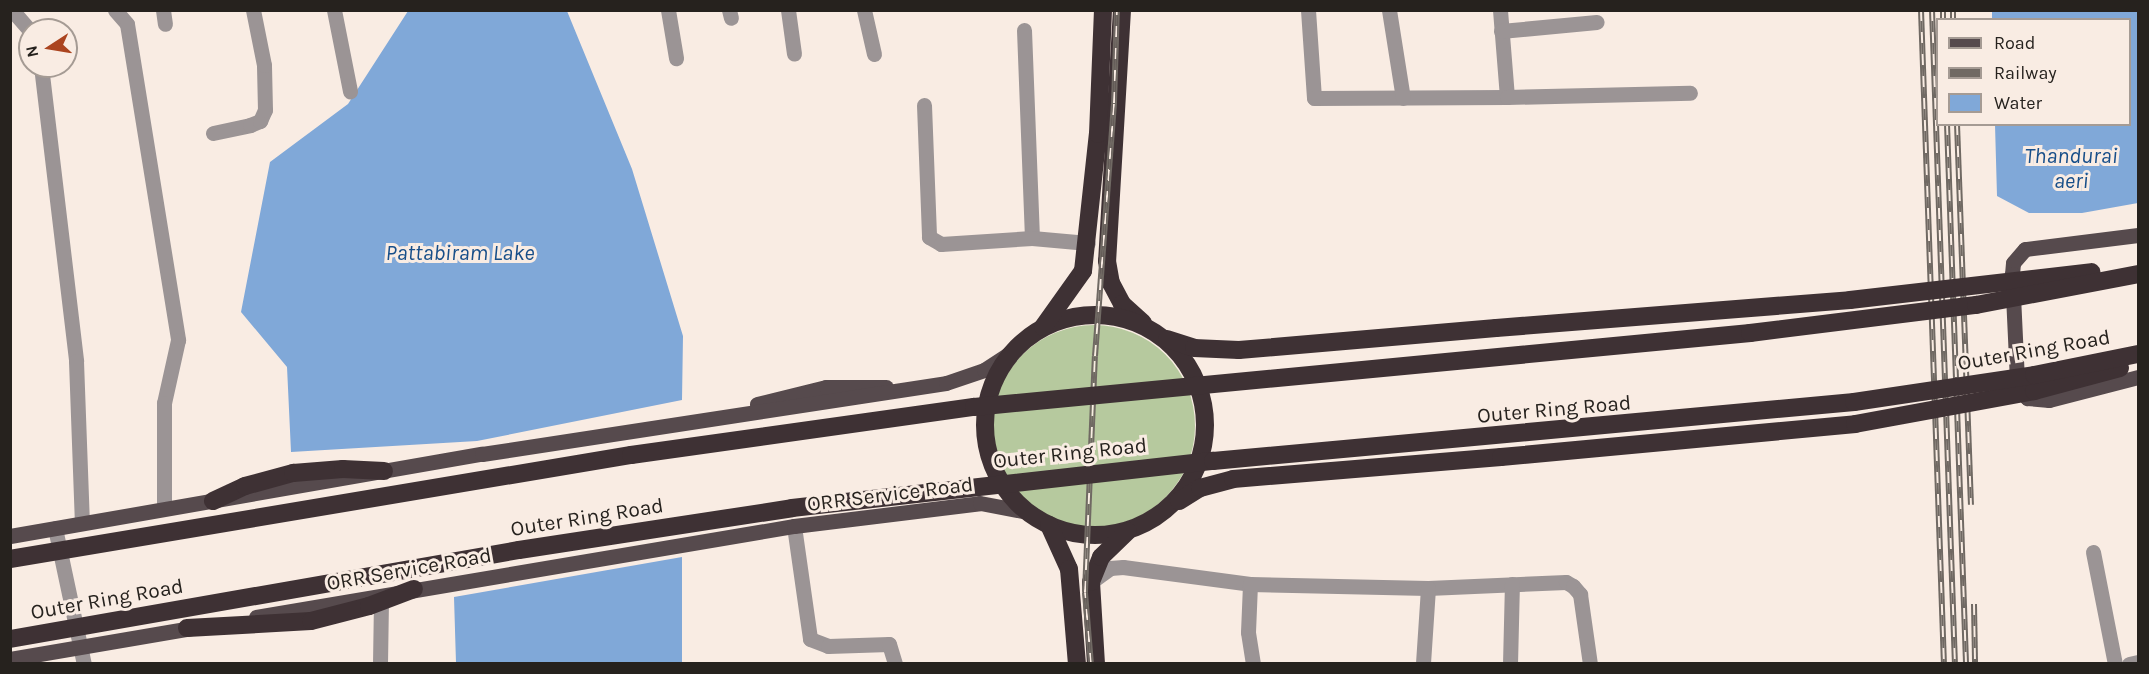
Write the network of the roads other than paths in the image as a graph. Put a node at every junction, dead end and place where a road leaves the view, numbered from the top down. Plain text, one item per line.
1 (116, 10) edge
2 (254, 10) edge
3 (334, 10) edge
4 (668, 10) edge
5 (788, 10) edge
6 (864, 10) edge
7 (1103, 10) edge
8 (1122, 10) edge
9 (1308, 10) edge
10 (1389, 10) edge
11 (1500, 10) edge
12 (1597, 22) dead end
13 (1024, 30) dead end
14 (1502, 31) junction
15 (794, 54) dead end
16 (874, 54) dead end
17 (676, 58) dead end
18 (42, 78) edge
19 (351, 91) dead end
20 (1690, 93) dead end
21 (1507, 97) junction
22 (1403, 98) junction
23 (924, 105) dead end
24 (213, 133) dead end
25 (2139, 235) edge
26 (1032, 238) junction
27 (1088, 243) junction
28 (2139, 266) edge
29 (2139, 274) edge
30 (1041, 329) junction
31 (1153, 332) junction
32 (1015, 350) junction
33 (2139, 354) edge
34 (2139, 362) edge
35 (2139, 377) edge
36 (384, 471) joint
37 (213, 501) joint
38 (164, 508) junction
39 (1164, 510) junction
40 (1028, 512) junction
41 (82, 523) junction
42 (794, 525) junction
43 (1049, 525) junction
44 (55, 528) junction
45 (1128, 531) junction
46 (10, 536) edge
47 (2092, 552) dead end
48 (10, 559) edge
49 (1091, 582) junction
50 (1250, 584) junction
51 (1512, 584) junction
52 (1428, 588) junction
53 (414, 589) junction
54 (381, 602) junction
55 (187, 628) junction
56 (10, 639) edge
57 (83, 646) junction
58 (10, 659) edge
59 (2139, 662) edge
60 (87, 663) edge
61 (380, 663) edge
62 (895, 663) edge
63 (1077, 663) edge
64 (1096, 663) edge
65 (1253, 663) edge
66 (1423, 663) edge
67 (1510, 663) edge
68 (1590, 663) edge
69 (2115, 663) edge
70 (2129, 663) edge

1 - 38 street
2 - 24 street
3 - 19 street
4 - 17 street
5 - 15 street
6 - 16 street
7 - 27 highway
8 - 31 highway
9 - 22 street
10 - 22 street
11 - 14 street
12 - 14 street
13 - 26 street
14 - 21 street
18 - 41 street
20 - 21 street
21 - 22 street
23 - 26 street
25 - 35 main road
26 - 27 street
27 - 30 highway
28 - 31 highway, bridge
29 - 48 highway, bridge
30 - 31 highway
30 - 32 highway
31 - 39 highway
32 - 36 main road
32 - 40 highway
33 - 56 highway, Outer Ring Road, bridge
34 - 39 highway, bridge
36 - 37 highway
37 - 38 main road
38 - 41 main road
39 - 45 highway
40 - 42 main road, ORR Service Road
40 - 43 highway
41 - 44 main road
42 - 53 main road, ORR Service Road
42 - 62 street
43 - 45 highway
43 - 63 highway
44 - 46 main road
44 - 57 street
45 - 49 highway
47 - 69 street
49 - 50 street
49 - 64 highway
50 - 52 street
50 - 65 street
51 - 52 street
51 - 67 street
51 - 68 street
52 - 66 street
53 - 54 highway
53 - 55 main road, ORR Service Road
54 - 55 highway
54 - 61 street
55 - 57 main road, ORR Service Road
57 - 58 main road, ORR Service Road
57 - 60 street
59 - 70 street

